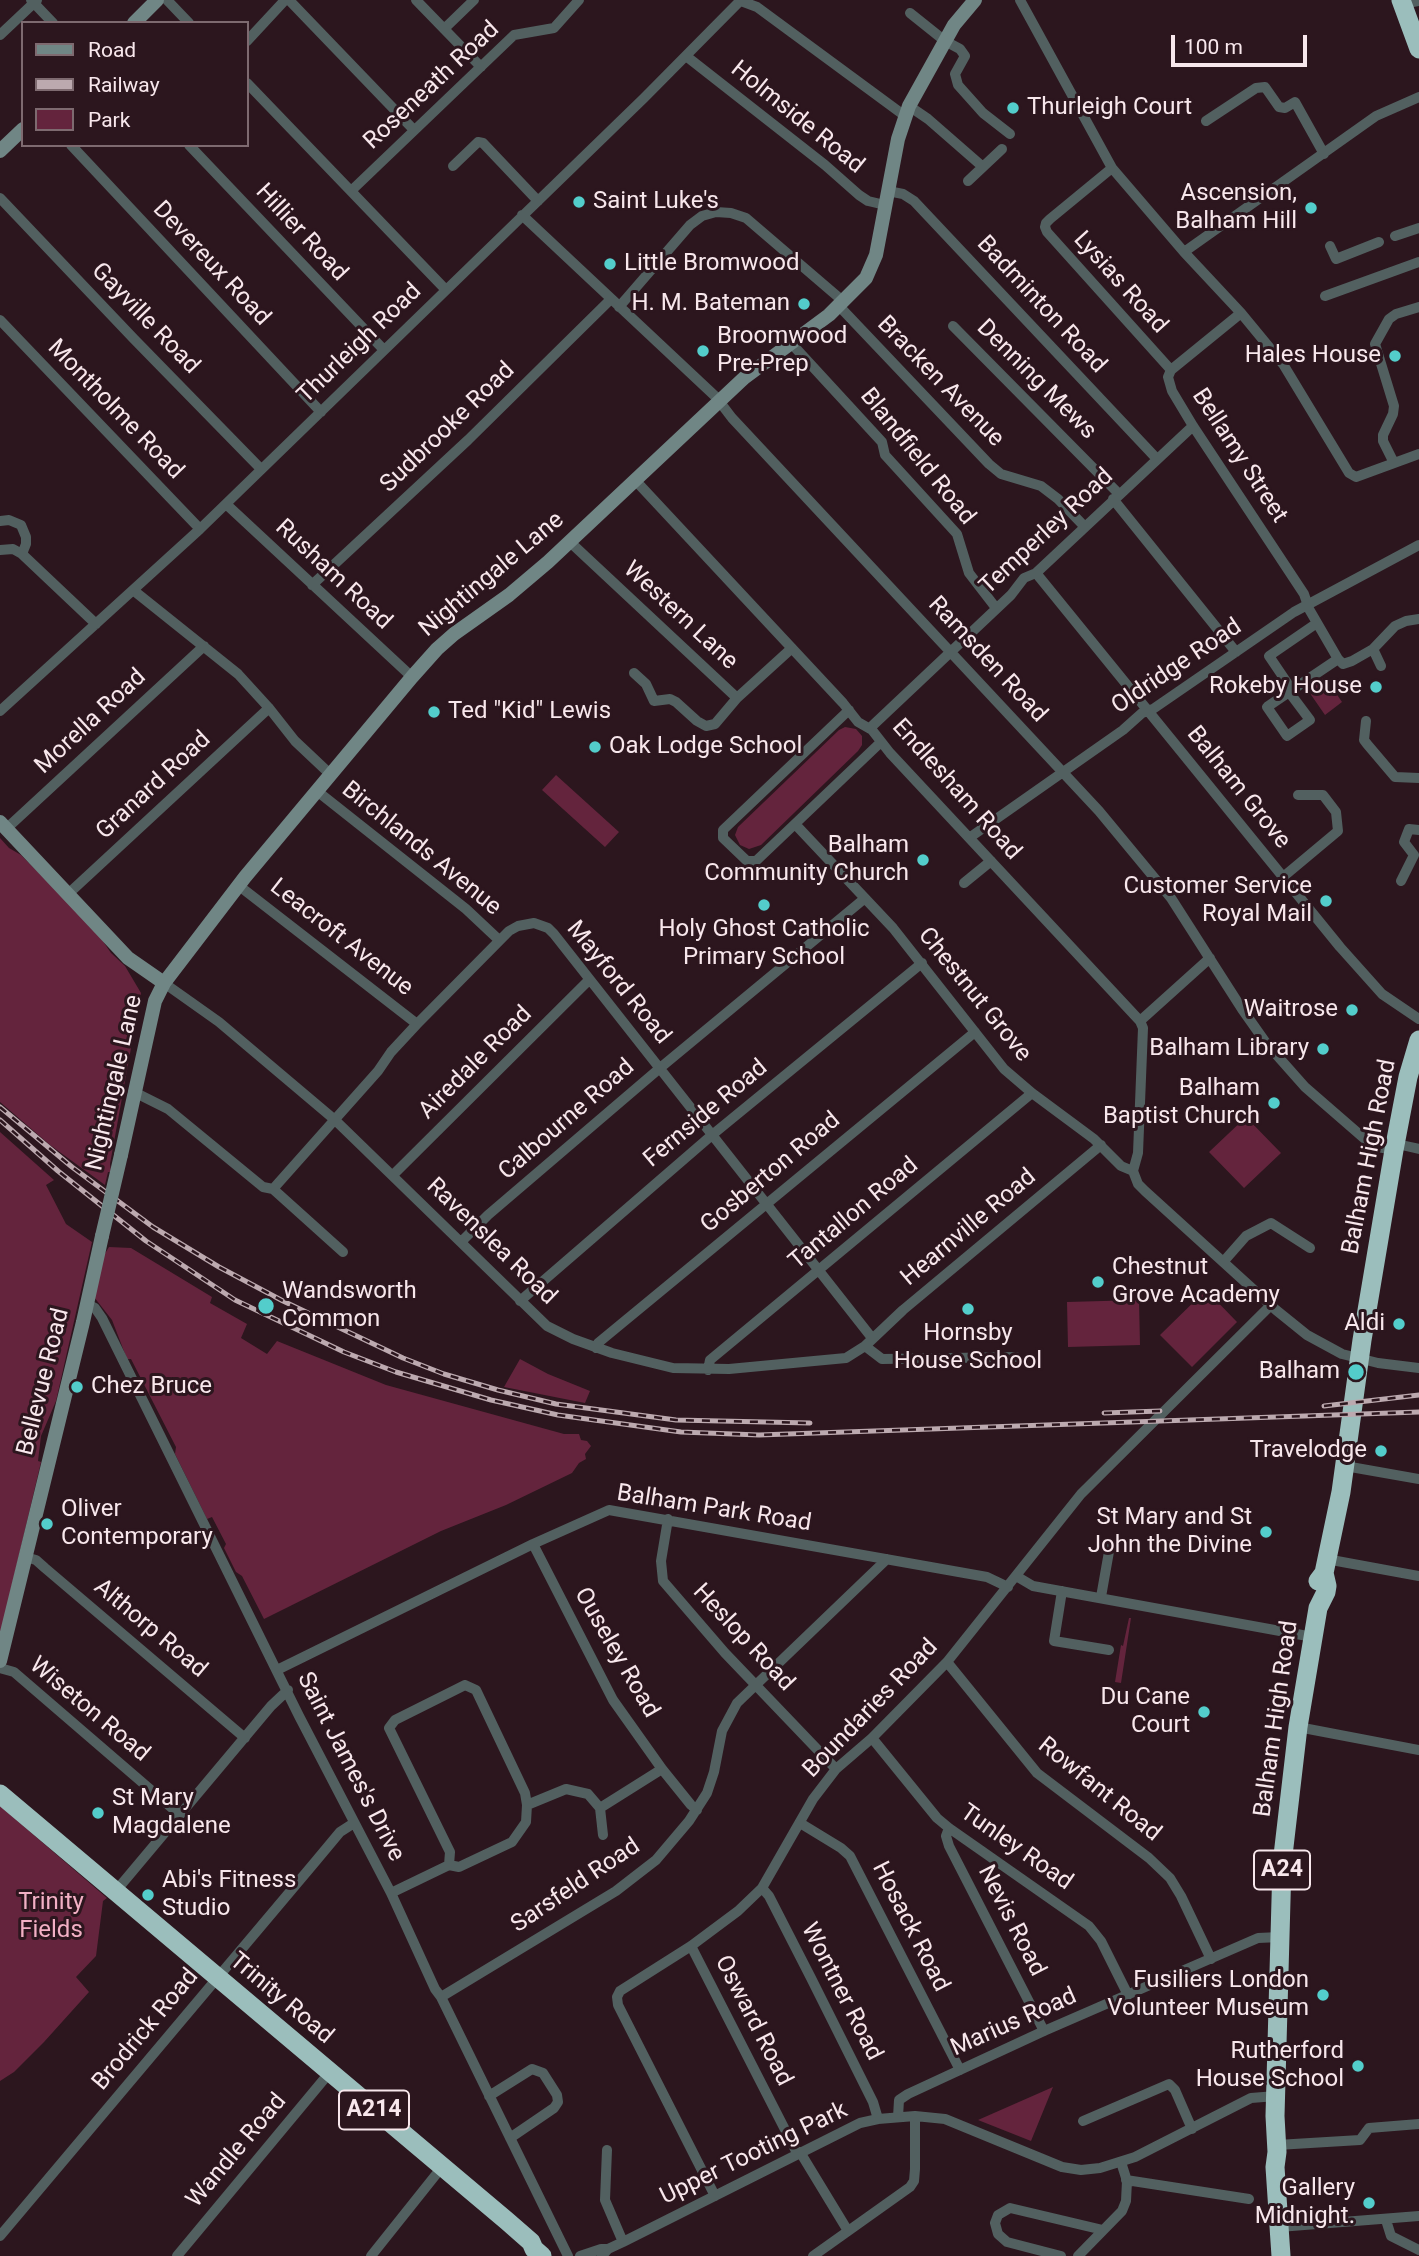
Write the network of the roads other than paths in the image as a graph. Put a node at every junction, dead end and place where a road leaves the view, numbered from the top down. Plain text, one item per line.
1 (157, 0) edge
2 (167, 0) edge
3 (287, 0) edge
4 (416, 0) edge
5 (474, 0) edge
6 (579, 0) edge
7 (741, 0) edge
8 (975, 0) edge
9 (1020, 0) edge
10 (34, 1) edge
11 (1407, 2) edge
12 (911, 13) dead end
13 (51, 21) edge
14 (136, 21) edge
15 (187, 21) edge
16 (444, 29) junction
17 (0, 35) edge
18 (248, 40) edge
19 (945, 41) junction
20 (1419, 49) edge
21 (686, 56) junction
22 (481, 67) junction
23 (248, 84) edge
24 (1419, 97) edge
25 (907, 111) junction
26 (1206, 121) dead end
27 (414, 130) junction
28 (21, 131) edge
29 (1010, 134) dead end
30 (73, 147) edge
31 (191, 147) edge
32 (1002, 149) dead end
33 (0, 151) edge
34 (1324, 154) junction
35 (453, 166) dead end
36 (984, 167) junction
37 (1112, 168) junction
38 (968, 181) dead end
39 (351, 191) junction
40 (0, 198) edge
41 (886, 198) junction
42 (538, 201) junction
43 (522, 215) junction
44 (1419, 228) edge
45 (1395, 236) dead end
46 (1379, 242) dead end
47 (1330, 246) dead end
48 (1184, 252) junction
49 (1419, 262) edge
50 (446, 290) junction
51 (1325, 296) dead end
52 (615, 303) junction
53 (842, 304) junction
54 (1419, 307) edge
55 (1241, 313) junction
56 (0, 320) edge
57 (953, 326) dead end
58 (790, 342) junction
59 (384, 350) junction
60 (1171, 370) junction
61 (719, 402) junction
62 (321, 412) junction
63 (1193, 426) junction
64 (1419, 454) edge
65 (1157, 459) junction
66 (1394, 463) junction
67 (261, 469) junction
68 (635, 481) junction
69 (1116, 497) junction
70 (226, 504) junction
71 (0, 521) edge
72 (1084, 526) junction
73 (200, 528) junction
74 (570, 542) junction
75 (1419, 545) edge
76 (0, 550) edge
77 (22, 554) junction
78 (1035, 573) junction
79 (312, 585) junction
80 (133, 590) junction
81 (1308, 603) junction
82 (996, 608) junction
83 (1419, 619) edge
84 (1317, 622) junction
85 (96, 624) junction
86 (204, 646) junction
87 (792, 648) junction
88 (1373, 649) junction
89 (950, 651) junction
90 (1236, 652) junction
91 (1338, 659) junction
92 (1381, 666) dead end
93 (634, 673) dead end
94 (412, 677) junction
95 (737, 698) junction
96 (269, 708) junction
97 (849, 710) junction
98 (0, 711) edge
99 (1147, 711) junction
100 (1366, 721) dead end
101 (870, 728) junction
102 (881, 742) junction
103 (1064, 772) junction
104 (330, 774) junction
105 (1419, 778) edge
106 (317, 790) junction
107 (1298, 796) dead end
108 (795, 824) junction
109 (3, 825) edge
110 (1419, 830) edge
111 (969, 838) junction
112 (991, 861) junction
113 (1283, 877) junction
114 (1401, 881) dead end
115 (964, 883) dead end
116 (238, 885) junction
117 (67, 895) junction
118 (864, 899) junction
119 (499, 940) junction
120 (1210, 958) junction
121 (922, 963) junction
122 (589, 980) junction
123 (164, 983) junction
124 (1419, 1018) edge
125 (1140, 1021) junction
126 (417, 1024) junction
127 (975, 1032) junction
128 (1419, 1040) edge
129 (660, 1068) junction
130 (1415, 1071) edge
131 (136, 1093) junction
132 (1032, 1093) junction
133 (335, 1120) junction
134 (712, 1135) junction
135 (1101, 1145) junction
136 (1400, 1148) junction
137 (1419, 1149) edge
138 (1133, 1171) junction
139 (393, 1175) junction
140 (273, 1189) junction
141 (765, 1204) junction
142 (102, 1236) joint
143 (461, 1242) junction
144 (1310, 1248) dead end
145 (343, 1252) dead end
146 (1224, 1261) junction
147 (818, 1270) junction
148 (520, 1301) junction
149 (87, 1304) junction
150 (1271, 1305) junction
151 (868, 1342) junction
152 (596, 1348) junction
153 (1016, 1357) dead end
154 (1359, 1360) junction
155 (1419, 1368) edge
156 (709, 1370) junction
157 (1345, 1466) junction
158 (1419, 1479) edge
159 (668, 1519) junction
160 (533, 1544) junction
161 (1110, 1546) dead end
162 (25, 1557) junction
163 (887, 1559) junction
164 (1325, 1566) junction
165 (1016, 1576) junction
166 (1419, 1576) edge
167 (1008, 1587) junction
168 (1062, 1591) junction
169 (1101, 1597) junction
170 (1303, 1635) junction
171 (1110, 1650) dead end
172 (0, 1661) edge
173 (947, 1662) junction
174 (0, 1668) edge
175 (278, 1670) junction
176 (756, 1684) junction
177 (288, 1690) junction
178 (1297, 1727) junction
179 (244, 1738) junction
180 (872, 1738) junction
181 (1419, 1750) edge
182 (662, 1769) junction
183 (836, 1769) junction
184 (0, 1794) edge
185 (527, 1805) junction
186 (600, 1808) junction
187 (697, 1810) junction
188 (180, 1815) junction
189 (354, 1823) junction
190 (800, 1823) junction
191 (949, 1828) junction
192 (603, 1835) dead end
193 (449, 1865) junction
194 (762, 1888) junction
195 (115, 1892) junction
196 (391, 1893) junction
197 (1280, 1937) junction
198 (691, 1946) junction
199 (1211, 1959) junction
200 (218, 1977) junction
201 (1128, 1995) junction
202 (441, 1997) junction
203 (1044, 2031) junction
204 (960, 2070) junction
205 (330, 2072) junction
206 (489, 2096) junction
207 (1276, 2096) junction
208 (915, 2116) junction
209 (898, 2117) junction
210 (878, 2119) junction
211 (1083, 2121) dead end
212 (1419, 2124) edge
213 (1192, 2129) junction
214 (510, 2138) junction
215 (607, 2150) dead end
216 (1277, 2150) junction
217 (798, 2152) junction
218 (1121, 2162) junction
219 (442, 2167) junction
220 (1126, 2180) junction
221 (715, 2196) junction
222 (1249, 2199) dead end
223 (1419, 2216) edge
224 (1386, 2220) junction
225 (1279, 2227) junction
226 (1103, 2230) junction
227 (848, 2231) junction
228 (0, 2236) edge
229 (623, 2242) junction
230 (537, 2249) edge
231 (1419, 2250) edge
232 (604, 2254) edge
233 (177, 2256) edge
234 (371, 2256) edge
235 (556, 2256) edge
236 (568, 2256) edge
237 (580, 2256) edge
238 (813, 2256) edge
239 (1061, 2256) edge
240 (1077, 2256) edge
241 (1281, 2256) edge

1 - 14 main road
2 - 15 street
3 - 18 street
3 - 27 street
4 - 16 street
5 - 16 street
6 - 22 street, Roseneath Road
7 - 21 street, Thurleigh Road
7 - 25 street
8 - 19 main road, Nightingale Lane
9 - 37 street
10 - 13 street
10 - 17 street
11 - 20 highway
12 - 19 street
16 - 22 street
19 - 25 main road, Nightingale Lane
19 - 29 street
21 - 41 street, Holmside Road
21 - 42 street, Thurleigh Road
22 - 27 street, Roseneath Road
23 - 39 street
24 - 34 street
25 - 36 street
25 - 41 main road, Nightingale Lane
26 - 34 street
27 - 39 street, Roseneath Road
28 - 33 main road
30 - 62 street, Devereux Road
31 - 59 street, Hillier Road
32 - 36 street
34 - 48 street
35 - 42 street
36 - 38 street
37 - 48 street
37 - 60 street, Lysias Road
39 - 50 street
40 - 67 street, Gayville Road
41 - 53 main road, Nightingale Lane
41 - 65 street, Badminton Road
42 - 43 street, Thurleigh Road
43 - 50 street, Thurleigh Road
43 - 52 street, Ramsden Road
44 - 45 street
46 - 47 street
48 - 55 street
49 - 51 street
50 - 59 street, Thurleigh Road
52 - 53 street, Sudbrooke Road
52 - 61 street, Ramsden Road
52 - 79 street, Sudbrooke Road
53 - 58 main road, Nightingale Lane
53 - 72 street, Bracken Avenue
54 - 66 street
55 - 60 street, Bellamy Street
55 - 66 street
56 - 73 street, Montholme Road
57 - 69 street, Denning Mews
58 - 61 main road, Nightingale Lane
58 - 82 street, Blandfield Road
59 - 62 street, Thurleigh Road
60 - 63 street, Bellamy Street
61 - 68 main road, Nightingale Lane
61 - 89 street, Ramsden Road
62 - 67 street, Thurleigh Road
63 - 65 street, Temperley Road
63 - 81 street, Bellamy Street
64 - 66 street
65 - 69 street, Temperley Road
67 - 70 street, Thurleigh Road
68 - 74 main road, Nightingale Lane
68 - 87 street, Endlesham Road
69 - 72 street, Temperley Road
69 - 90 street, Denning Mews
70 - 73 street, Thurleigh Road
70 - 79 street, Rusham Road
71 - 77 street
72 - 78 street, Temperley Road
73 - 80 street, Thurleigh Road
74 - 94 main road, Nightingale Lane
74 - 95 street, Western Lane
75 - 81 street, Oldridge Road
76 - 77 street
77 - 85 street
78 - 82 street, Temperley Road
78 - 99 street, Balham Grove
79 - 94 street, Rusham Road
80 - 85 street, Thurleigh Road
80 - 86 street
81 - 84 street, Bellamy Street
81 - 90 street, Oldridge Road
82 - 89 street, Temperley Road
83 - 88 street
84 - 91 street, Bellamy Street
84 - 91 street
85 - 98 street, Thurleigh Road
86 - 96 street
86 - 109 street, Morella Road
87 - 95 street, Western Lane
87 - 97 street, Endlesham Road
88 - 91 street
88 - 92 street
89 - 101 street, Temperley Road
89 - 103 street, Ramsden Road
90 - 99 street, Oldridge Road
93 - 95 street
94 - 104 main road, Nightingale Lane
96 - 104 street
96 - 117 street, Granard Road
97 - 101 street, Endlesham Road
97 - 108 street
99 - 103 street, Oldridge Road
99 - 113 street, Balham Grove
100 - 105 street
101 - 102 street, Endlesham Road
102 - 108 street
102 - 111 street, Endlesham Road
103 - 111 street, Oldridge Road
103 - 120 street, Ramsden Road
104 - 106 main road, Nightingale Lane
106 - 116 main road, Nightingale Lane
106 - 119 street, Birchlands Avenue
107 - 113 street
108 - 118 street, Chestnut Grove
109 - 117 main road
110 - 114 street
111 - 112 street, Endlesham Road
112 - 115 street
112 - 125 street, Endlesham Road
113 - 124 street, Balham Grove
116 - 123 main road, Nightingale Lane
116 - 126 street, Leacroft Avenue
117 - 123 main road
118 - 121 street, Chestnut Grove
118 - 129 street, Calbourne Road
119 - 122 street, Mayford Road
119 - 126 street, Mayford Road
120 - 125 street
120 - 136 street, Ramsden Road
121 - 127 street, Chestnut Grove
121 - 134 street, Fernside Road
122 - 129 street, Mayford Road
122 - 139 street, Airedale Road
123 - 131 main road, Nightingale Lane
123 - 133 street, Ravenslea Road
125 - 138 street
126 - 133 street, Mayford Road
127 - 132 street, Chestnut Grove
127 - 141 street, Gosberton Road
128 - 130 highway, Balham High Road / A24
129 - 134 street, Mayford Road
129 - 143 street, Calbourne Road
130 - 136 highway, Balham High Road / A24
131 - 140 street
131 - 142 main road, Nightingale Lane, bridge
132 - 135 street, Chestnut Grove
132 - 147 street, Tantallon Road
133 - 139 street, Ravenslea Road
133 - 140 street, Mayford Road
134 - 141 street, Mayford Road
134 - 148 street, Fernside Road
135 - 138 street, Chestnut Grove
135 - 151 street, Hearnville Road
136 - 137 street, Ramsden Road
136 - 154 highway, Balham High Road / A24
138 - 146 street, Chestnut Grove
139 - 143 street, Ravenslea Road
140 - 145 street
141 - 147 street, Mayford Road
141 - 152 street, Gosberton Road
142 - 149 main road, Bellevue Road
143 - 148 street, Ravenslea Road
144 - 146 street
146 - 150 street, Chestnut Grove
147 - 151 street, Mayford Road
147 - 156 street, Tantallon Road
148 - 152 street, Ravenslea Road
149 - 162 main road, Bellevue Road
149 - 175 street, Saint James's Drive
150 - 154 street, Chestnut Grove
150 - 165 street, Boundaries Road
151 - 153 street
151 - 156 street, Ravenslea Road
152 - 156 street, Ravenslea Road
154 - 155 street, Chestnut Grove
154 - 157 highway, Balham High Road / A24
157 - 158 street
157 - 164 highway, Balham High Road / A24
159 - 160 street, Balham Park Road
159 - 163 street, Balham Park Road
159 - 176 street, Heslop Road
160 - 175 street, Balham Park Road
160 - 182 street, Ouseley Road
161 - 169 street
162 - 172 main road, Bellevue Road
162 - 179 street, Althorp Road
163 - 167 street, Balham Park Road
163 - 176 street, Sarsfeld Road
164 - 166 street
164 - 170 highway, Balham High Road / A24
165 - 167 street, Boundaries Road
165 - 168 street
167 - 173 street, Boundaries Road
168 - 169 street
168 - 171 street
169 - 170 street
170 - 178 highway, Balham High Road / A24
173 - 180 street, Boundaries Road
173 - 199 street, Rowfant Road
174 - 188 street, Wiseton Road
175 - 177 street, Saint James's Drive
176 - 183 street, Heslop Road
176 - 187 street, Sarsfeld Road
177 - 179 street
177 - 189 street, Saint James's Drive
178 - 181 street
178 - 197 highway, Balham High Road / A24
179 - 188 street
180 - 183 street, Boundaries Road
180 - 191 street, Tunley Road
182 - 186 street
182 - 187 street, Ouseley Road
183 - 190 street, Boundaries Road
184 - 195 highway, Trinity Road / A214
185 - 186 street
185 - 193 street
185 - 193 street
186 - 192 street
187 - 202 street, Sarsfeld Road
188 - 195 street
189 - 196 street, Saint James's Drive
189 - 200 street, Brodrick Road
190 - 194 street, Boundaries Road
190 - 204 street, Hosack Road
191 - 201 street, Tunley Road
191 - 203 street, Nevis Road
193 - 196 street
194 - 198 street, Boundaries Road
194 - 210 street, Wontner Road
195 - 200 highway, Trinity Road / A214
196 - 202 street, Saint James's Drive
197 - 199 street, Marius Road
197 - 207 highway, Balham High Road / A24
198 - 217 street, Osward Road
198 - 221 street, Boundaries Road
199 - 201 street, Marius Road
200 - 205 highway, Trinity Road / A214
200 - 228 street, Brodrick Road
201 - 203 street, Marius Road
202 - 206 street, Saint James's Drive
203 - 204 street, Marius Road
204 - 209 street, Marius Road
205 - 219 highway, Trinity Road / A214
205 - 233 street, Wandle Road
206 - 214 street, Saint James's Drive
206 - 214 street
207 - 213 street, Upper Tooting Park
207 - 216 highway, Balham High Road / A24
208 - 209 street, Upper Tooting Park
208 - 218 street, Upper Tooting Park
208 - 227 street
209 - 210 street, Upper Tooting Park
210 - 217 street, Upper Tooting Park
211 - 213 street
212 - 216 street
213 - 218 street, Upper Tooting Park
214 - 236 street, Saint James's Drive
215 - 229 street
216 - 225 highway, Balham High Road / A24
217 - 221 street, Upper Tooting Park
217 - 227 street, Osward Road
218 - 220 street
219 - 230 highway, Trinity Road / A214
219 - 234 street
220 - 222 street
220 - 226 street
221 - 229 street, Upper Tooting Park
223 - 224 street
224 - 225 street
224 - 231 street
225 - 241 highway, Balham High Road / A24
226 - 239 street
226 - 240 street
227 - 238 street
229 - 232 street, Upper Tooting Park
230 - 235 highway, Trinity Road / A214
232 - 237 street, Upper Tooting Park

